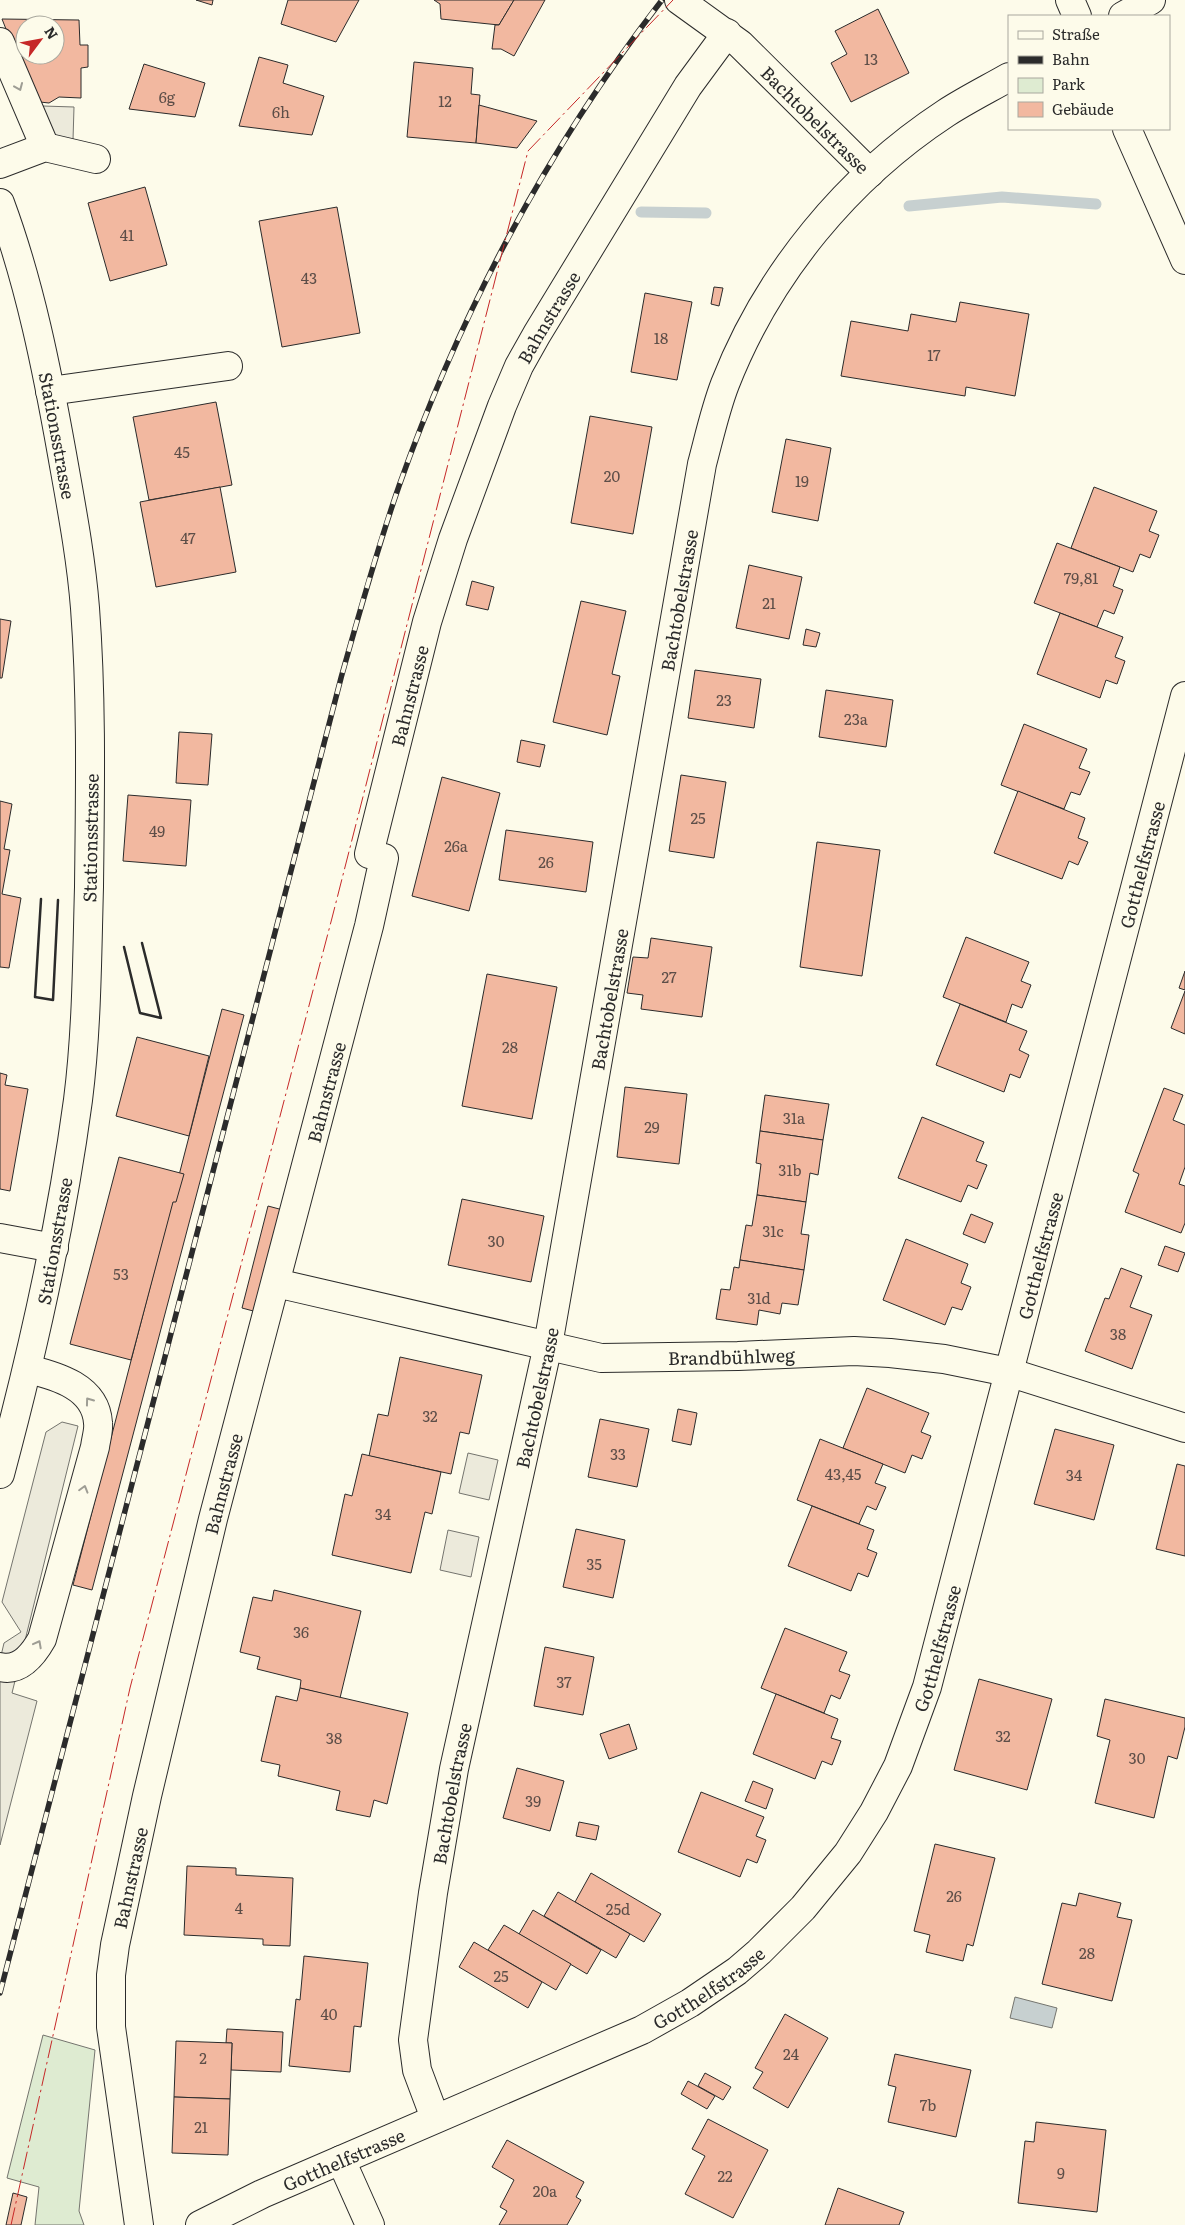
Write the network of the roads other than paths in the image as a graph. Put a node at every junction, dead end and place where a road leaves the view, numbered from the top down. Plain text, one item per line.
1 (679, 0) edge
2 (1070, 0) edge
3 (1152, 0) edge
4 (1077, 15) edge
5 (1125, 15) edge
6 (726, 33) junction
7 (0, 42) edge
8 (1008, 78) edge
9 (1127, 130) edge
10 (45, 147) junction
11 (96, 159) dead end
12 (0, 164) edge
13 (870, 173) junction
14 (0, 203) edge
15 (1185, 260) edge
16 (228, 366) dead end
17 (50, 391) junction
18 (1185, 696) edge
19 (0, 1238) edge
20 (54, 1248) junction
21 (276, 1283) junction
22 (548, 1345) junction
23 (28, 1369) junction
24 (1008, 1372) junction
25 (1185, 1428) edge
26 (0, 1474) edge
27 (0, 1667) edge
28 (435, 2118) junction
29 (341, 2160) junction
30 (139, 2225) edge
31 (200, 2225) edge
32 (370, 2225) edge

1 - 6 street, Bachtobelstrasse
2 - 4 street
3 - 5 street
6 - 13 street, Bachtobelstrasse
6 - 21 street, Bahnstrasse
7 -> 10 street
8 - 13 street
9 - 15 street
10 - 11 street
10 - 12 street
13 - 22 street, Bachtobelstrasse
14 - 17 street, Stationsstrasse
16 - 17 street
17 - 20 street, Stationsstrasse
18 - 24 street, Gotthelfstrasse
19 - 20 street
20 - 23 street, Stationsstrasse
21 - 22 street, Brandbühlweg
21 - 30 street, Bahnstrasse
22 - 24 street, Brandbühlweg
22 - 28 street, Bachtobelstrasse
23 - 26 street, Stationsstrasse
27 -> 23 street
24 - 25 street, Brandbühlweg
24 - 28 street, Gotthelfstrasse
28 - 29 street, Gotthelfstrasse
29 - 31 street, Gotthelfstrasse
29 - 32 street

